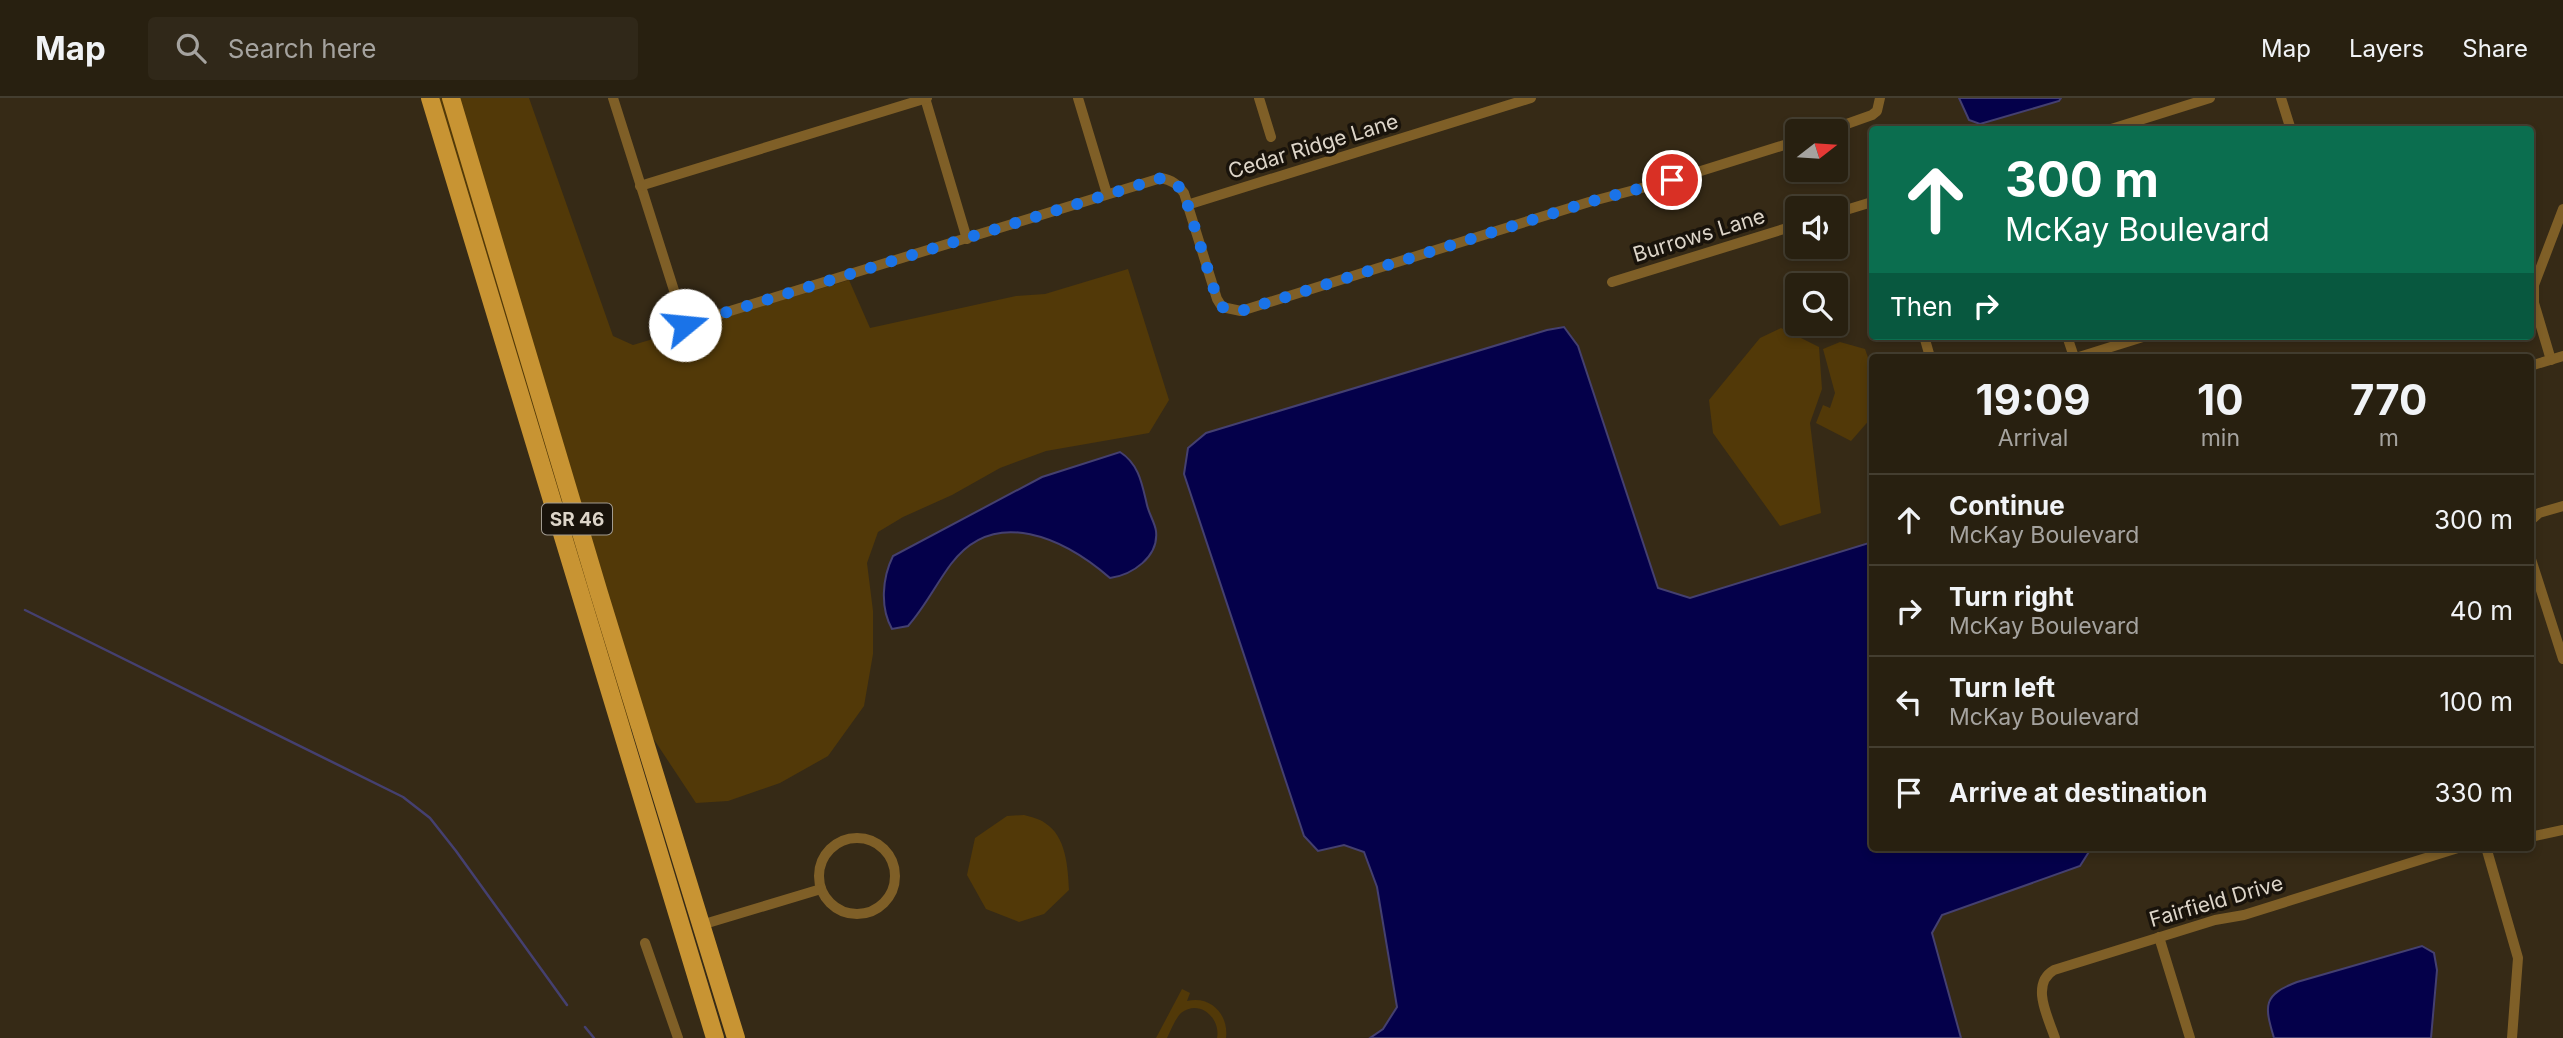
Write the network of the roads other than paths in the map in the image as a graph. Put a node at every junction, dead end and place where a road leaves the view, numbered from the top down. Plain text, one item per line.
1 (430, 98) edge
2 (451, 98) edge
3 (613, 98) edge
4 (926, 98) edge
5 (1078, 98) edge
6 (1259, 98) edge
7 (1531, 98) edge
8 (1880, 98) edge
9 (2210, 98) edge
10 (2281, 98) edge
11 (1848, 124) edge
12 (2121, 126) edge
13 (2290, 126) edge
14 (1271, 137) dead end
15 (1785, 145) edge
16 (640, 186) junction
17 (1107, 194) junction
18 (1869, 203) edge
19 (1187, 205) junction
20 (2563, 209) edge
21 (1848, 210) edge
22 (1785, 229) edge
23 (967, 239) junction
24 (1612, 282) dead end
25 (2133, 340) edge
26 (2089, 354) edge
27 (2563, 356) edge
28 (2551, 360) junction
29 (2534, 365) edge
30 (2563, 506) edge
31 (2534, 517) edge
32 (2534, 568) edge
33 (2563, 659) edge
34 (2563, 830) edge
35 (2534, 837) edge
36 (2448, 851) edge
37 (2487, 851) edge
38 (821, 889) junction
39 (701, 925) junction
40 (2159, 937) junction
41 (645, 943) dead end
42 (678, 1038) edge
43 (715, 1038) edge
44 (736, 1038) edge
45 (2055, 1038) edge
46 (2190, 1038) edge
47 (2512, 1038) edge

1 - 43 main road, SR 46
2 - 39 main road, SR 46
3 - 16 street
4 - 16 street
4 - 23 street
5 - 17 street
6 - 14 street
7 - 19 street, Cedar Ridge Lane
8 - 11 street
9 - 12 street
10 - 13 street
15 - 19 street
16 - 23 street
17 - 19 street
17 - 23 street
18 - 21 street
20 - 28 street
22 - 24 street, Burrows Lane
25 - 26 street
27 - 28 street
28 - 29 street
30 - 31 street
32 - 33 street
34 - 35 street
36 - 40 street, Fairfield Drive
37 - 47 street
38 - 38 street
38 - 39 street
39 - 44 main road, SR 46
40 - 45 street, Fairfield Drive
40 - 46 street
41 - 42 street

